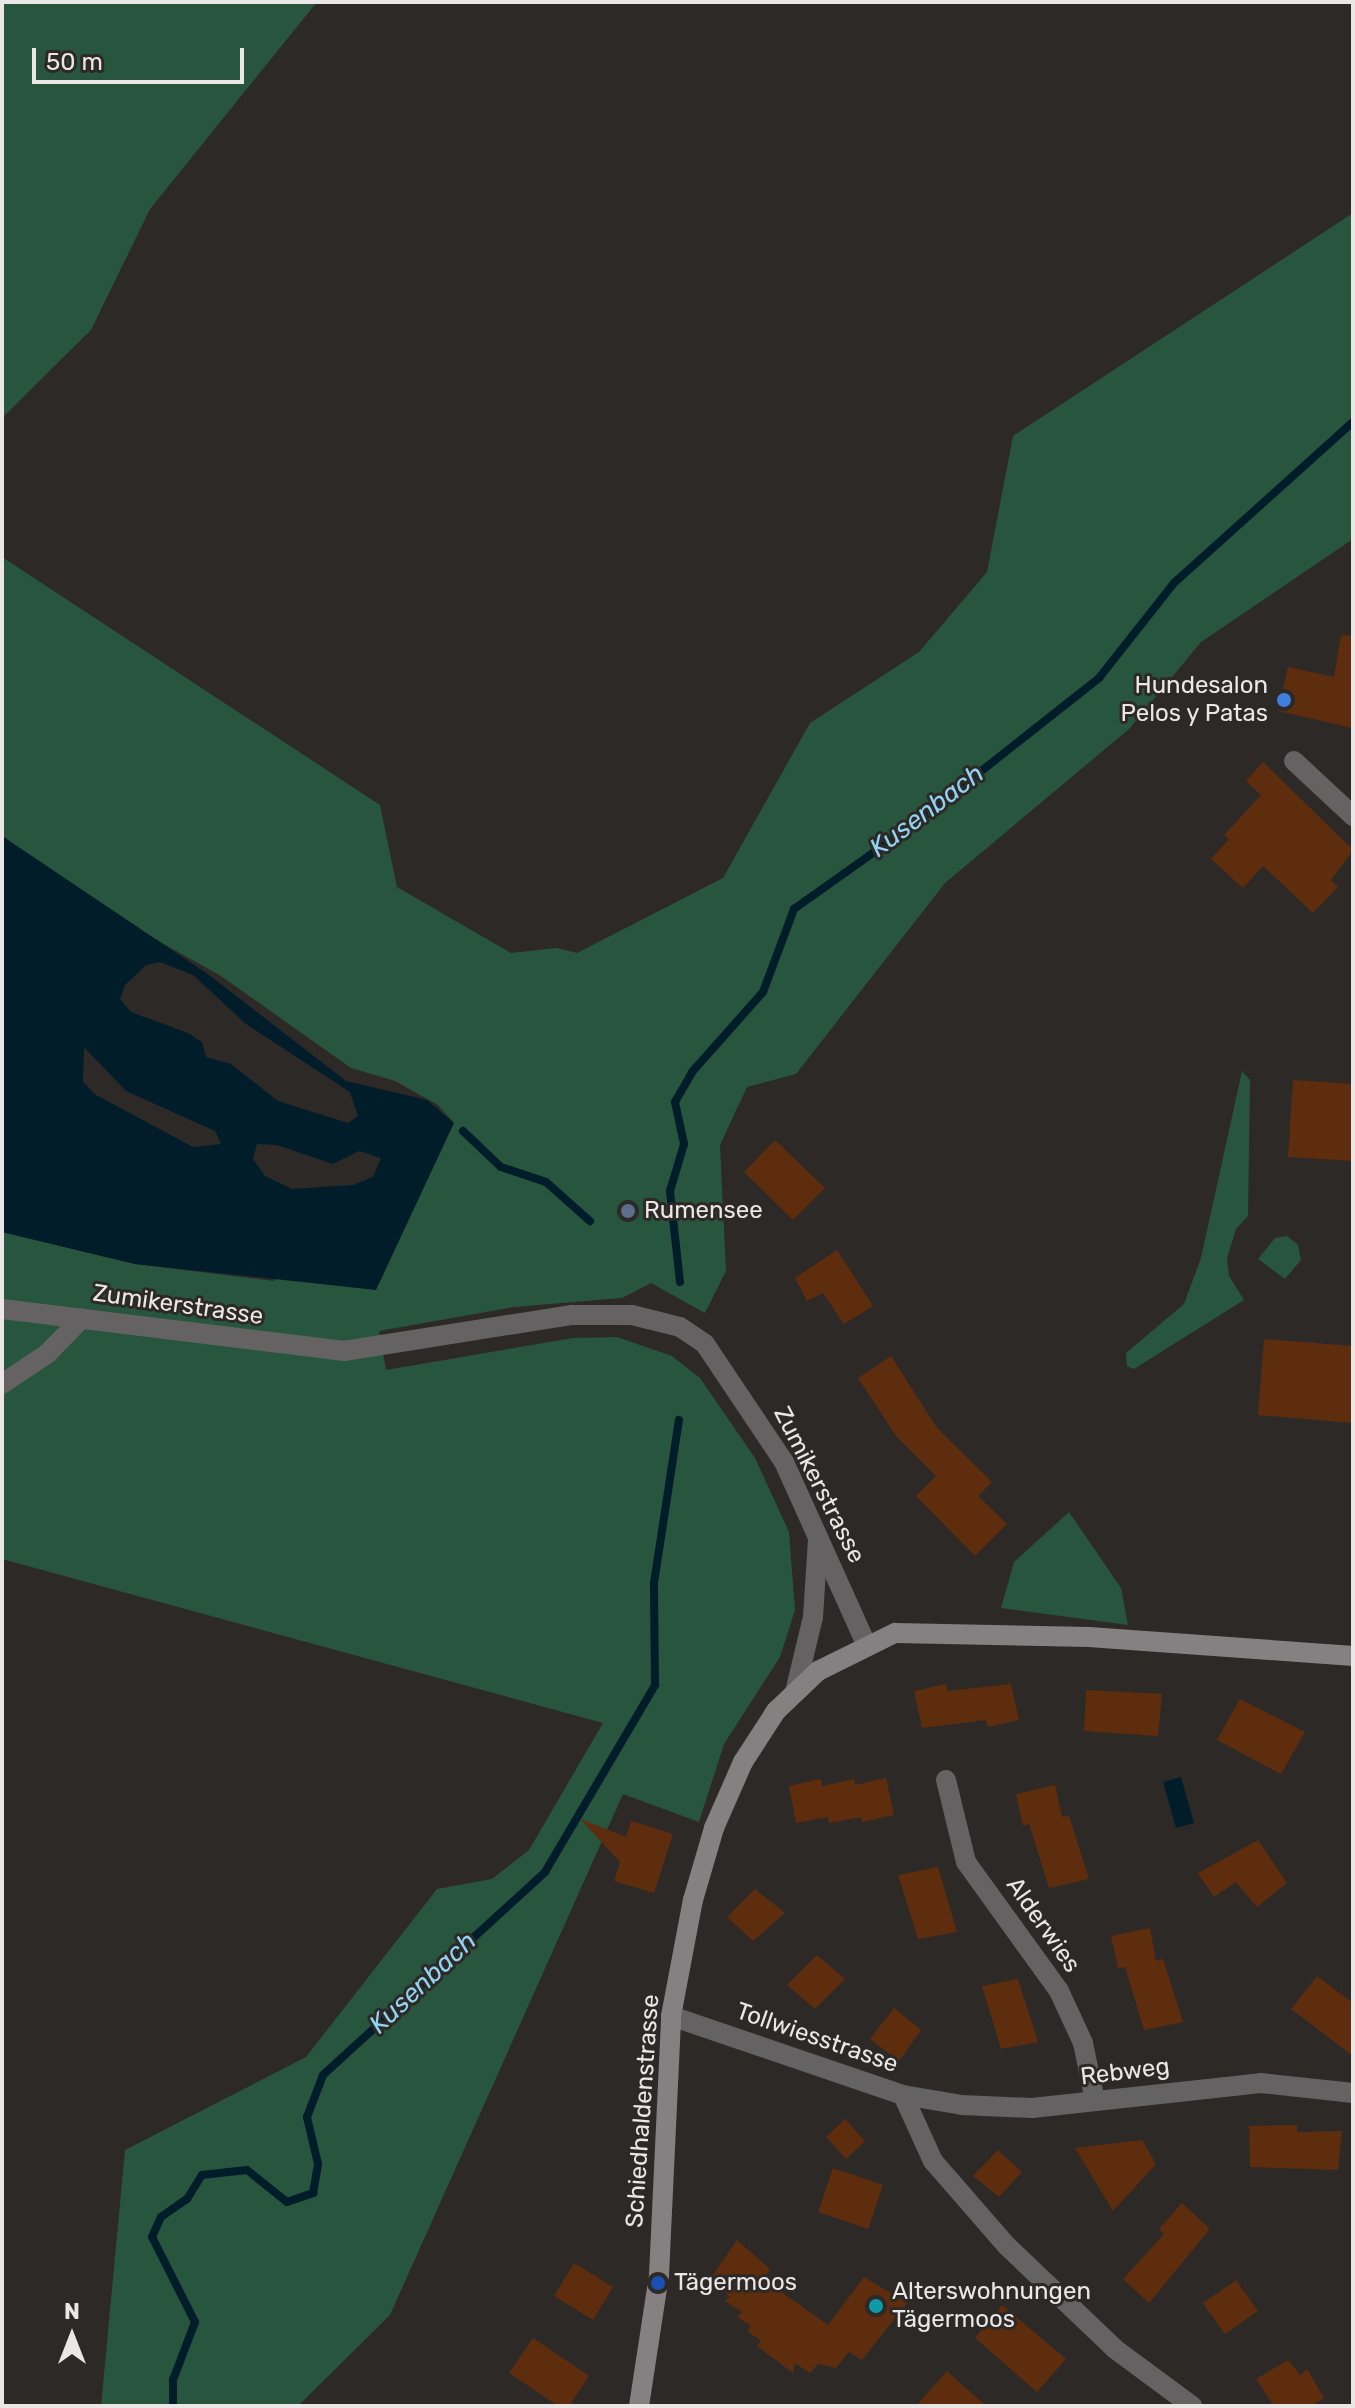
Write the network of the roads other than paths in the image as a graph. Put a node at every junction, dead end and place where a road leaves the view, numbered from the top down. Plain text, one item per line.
1 (1294, 761) dead end
2 (1353, 816) edge
3 (2, 1309) edge
4 (82, 1318) junction
5 (2, 1384) edge
6 (818, 1532) junction
7 (866, 1644) junction
8 (1353, 1656) edge
9 (795, 1692) junction
10 (946, 1780) dead end
11 (671, 2016) junction
12 (1353, 2093) edge
13 (903, 2095) junction
14 (1095, 2101) junction
15 (639, 2406) edge
16 (1192, 2406) edge

1 - 2 street
3 - 4 street, Zumikerstrasse
4 - 5 street
4 - 6 street, Zumikerstrasse
6 - 7 street, Zumikerstrasse
6 - 9 street
7 - 8 main road
7 - 9 main road, Schiedhaldenstrasse
9 - 11 main road, Schiedhaldenstrasse
10 - 14 street, Alderwies
11 - 13 street, Tollwiesstrasse
11 - 15 main road, Schiedhaldenstrasse
12 - 14 street, Rebweg
13 - 14 street, Rebweg
13 - 16 street, Tollwiesstrasse

